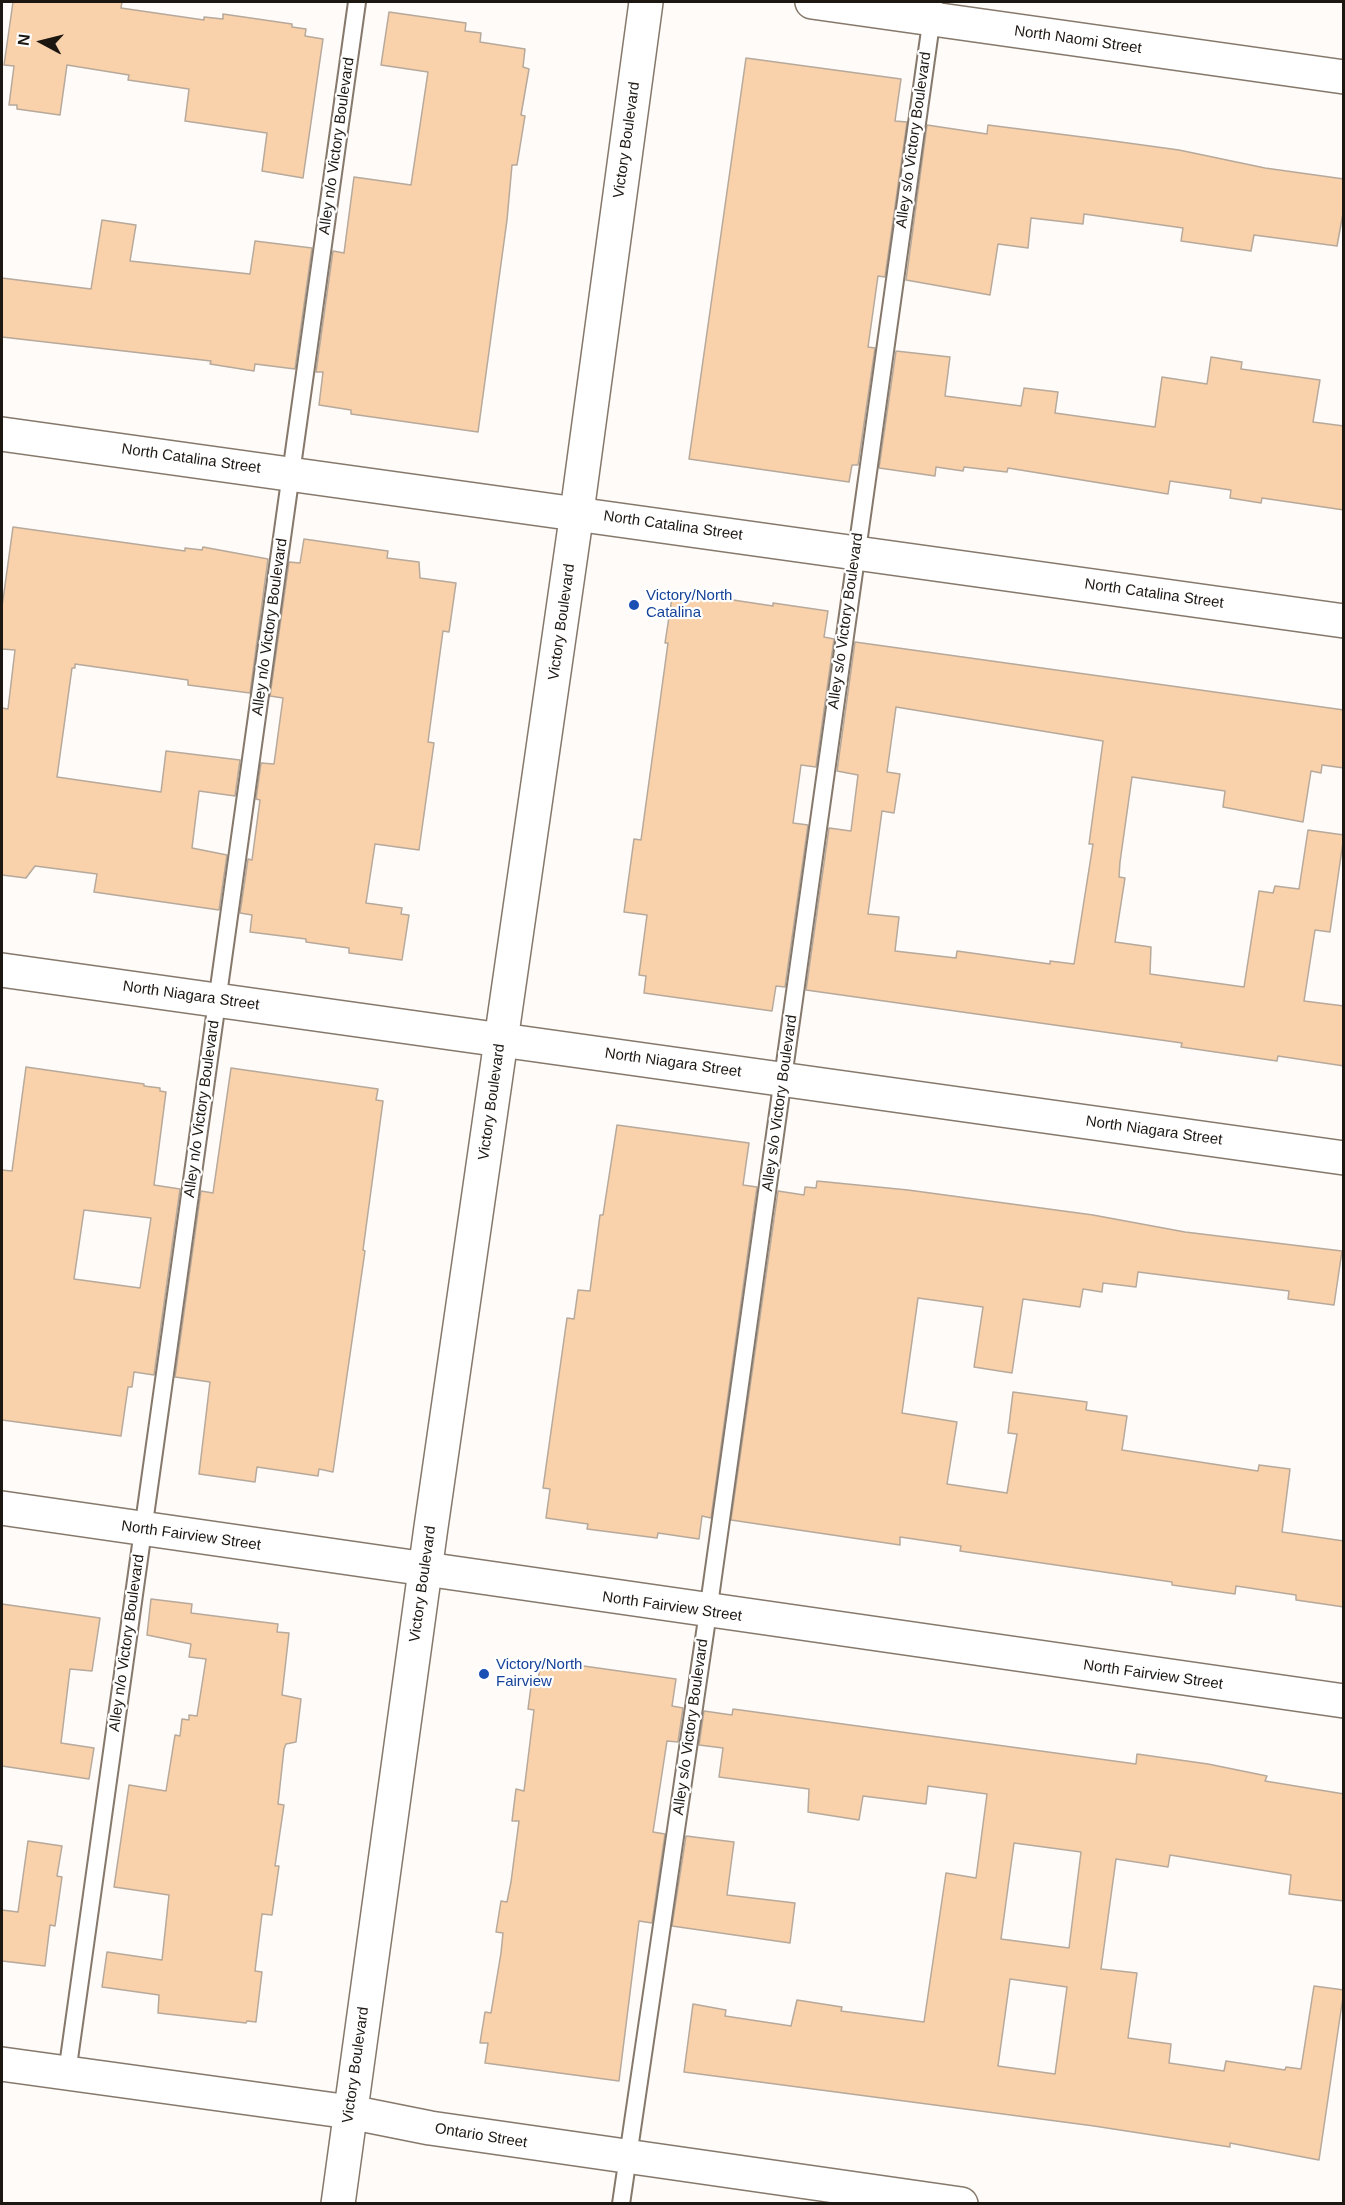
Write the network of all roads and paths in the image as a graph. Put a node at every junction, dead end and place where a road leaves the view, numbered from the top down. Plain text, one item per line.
1 (357, 2) edge
2 (646, 2) edge
3 (812, 2) edge
4 (933, 10) edge
5 (1344, 77) edge
6 (2, 434) edge
7 (292, 473) junction
8 (577, 512) junction
9 (856, 553) junction
10 (1344, 621) edge
11 (2, 970) edge
12 (217, 1000) junction
13 (501, 1039) junction
14 (783, 1078) junction
15 (1344, 1158) edge
16 (2, 1508) edge
17 (143, 1529) junction
18 (425, 1571) junction
19 (708, 1612) junction
20 (1344, 1701) edge
21 (2, 2064) edge
22 (67, 2073) junction
23 (350, 2112) junction
24 (627, 2157) junction
25 (338, 2204) edge
26 (621, 2204) edge
27 (961, 2204) edge

1 - 7 lane, Alley n/o Victory Boulevard
2 - 8 street, Victory Boulevard
3 - 4 street, North Naomi Street
4 - 5 street, North Naomi Street
4 - 9 lane, Alley s/o Victory Boulevard
6 - 7 street, North Catalina Street
7 - 8 street, North Catalina Street
7 - 12 lane, Alley n/o Victory Boulevard
8 - 9 street, North Catalina Street
8 - 13 street, Victory Boulevard
9 - 10 street, North Catalina Street
9 - 14 lane, Alley s/o Victory Boulevard
11 - 12 street, North Niagara Street
12 - 13 street, North Niagara Street
12 - 17 lane, Alley n/o Victory Boulevard
13 - 14 street, North Niagara Street
13 - 18 street, Victory Boulevard
14 - 15 street, North Niagara Street
14 - 19 lane, Alley s/o Victory Boulevard
16 - 17 street, North Fairview Street
17 - 18 street, North Fairview Street
17 - 22 lane, Alley n/o Victory Boulevard
18 - 19 street, North Fairview Street
18 - 23 street, Victory Boulevard
19 - 20 street, North Fairview Street
19 - 24 lane, Alley s/o Victory Boulevard
21 - 22 street, Ontario Street
22 - 23 street, Ontario Street
23 - 24 street, Ontario Street
23 - 25 street, Victory Boulevard
24 - 26 lane, Alley s/o Victory Boulevard
24 - 27 street, Ontario Street

